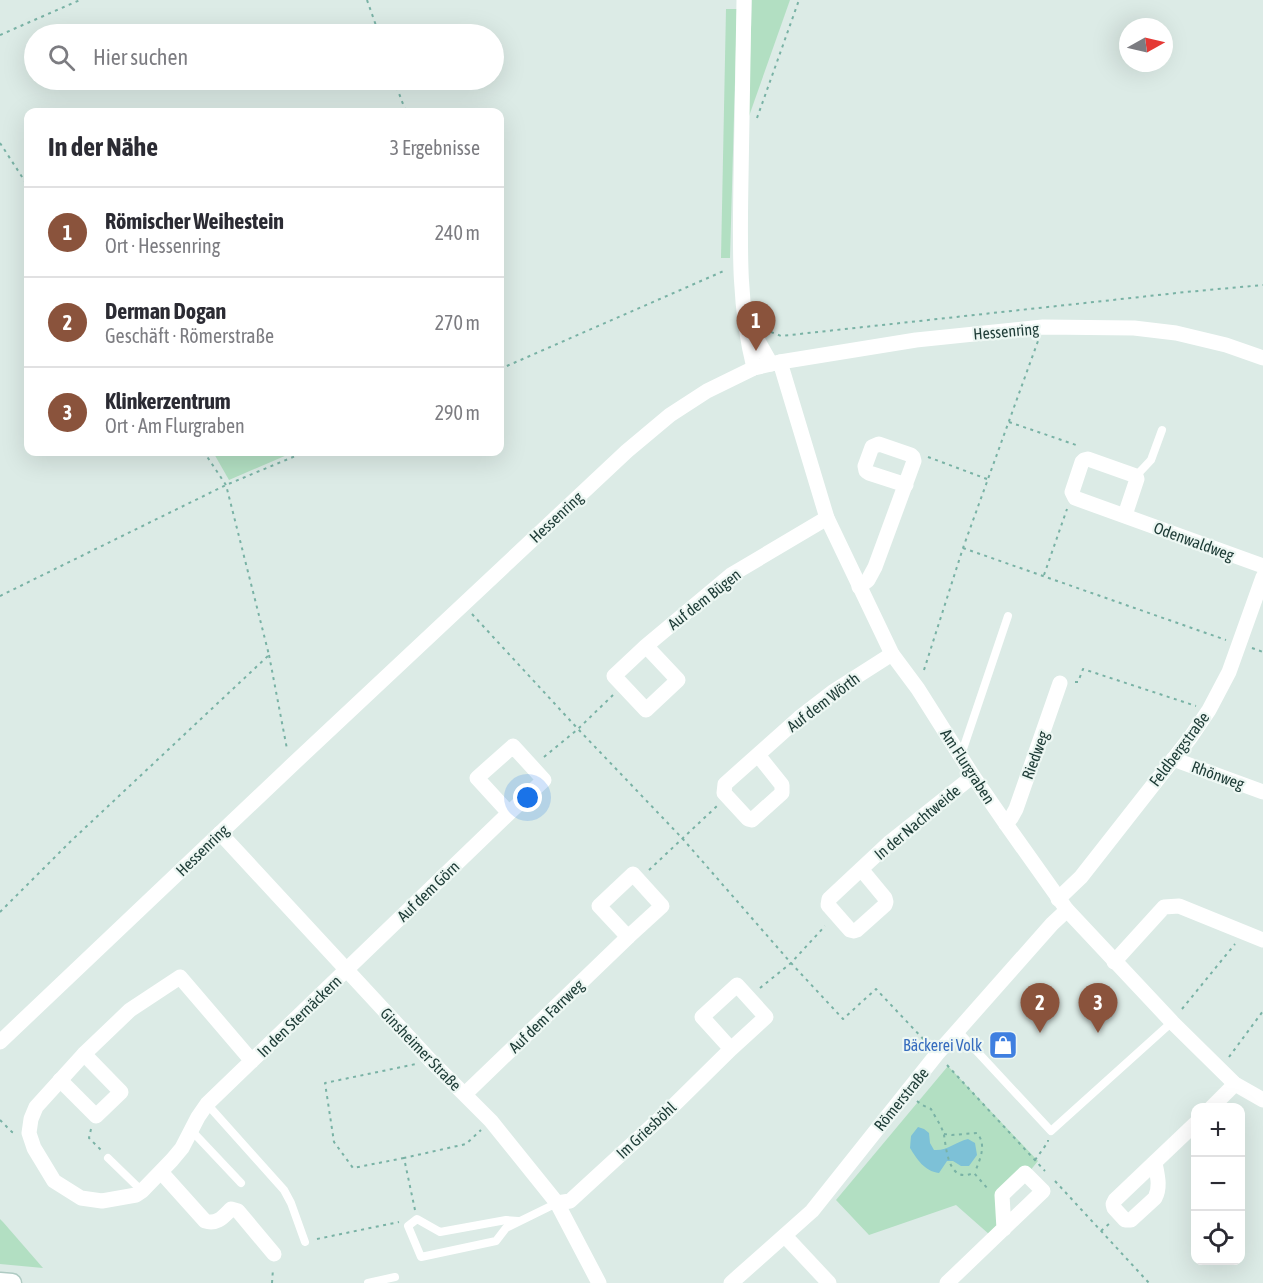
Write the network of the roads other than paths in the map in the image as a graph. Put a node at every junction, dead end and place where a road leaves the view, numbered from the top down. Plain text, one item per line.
1 (744, 0) edge
2 (744, 315) junction
3 (1263, 358) edge
4 (776, 363) junction
5 (754, 368) junction
6 (1162, 430) dead end
7 (1136, 476) junction
8 (906, 485) junction
9 (1125, 515) junction
10 (827, 518) junction
11 (1263, 566) edge
12 (1263, 577) edge
13 (859, 587) junction
14 (1008, 616) dead end
15 (646, 646) junction
16 (892, 654) junction
17 (1060, 683) road end
18 (758, 755) junction
19 (961, 756) junction
20 (1173, 759) junction
21 (973, 776) junction
22 (1263, 792) edge
23 (508, 813) junction
24 (1006, 824) junction
25 (220, 833) junction
26 (861, 869) junction
27 (1062, 905) junction
28 (628, 937) junction
29 (1263, 940) edge
30 (1114, 962) junction
31 (347, 970) junction
32 (1172, 1022) junction
33 (958, 1031) junction
34 (0, 1042) edge
35 (731, 1049) junction
36 (84, 1054) junction
37 (252, 1061) junction
38 (60, 1080) junction
39 (1235, 1084) junction
40 (465, 1094) junction
41 (1263, 1101) edge
42 (1215, 1103) edge
43 (207, 1104) junction
44 (1191, 1128) edge
45 (191, 1130) junction
46 (108, 1158) road end
47 (1155, 1163) dead end
48 (161, 1172) junction
49 (241, 1183) dead end
50 (142, 1191) junction
51 (557, 1203) junction
52 (519, 1221) junction
53 (1004, 1229) junction
54 (785, 1236) junction
55 (305, 1242) road end
56 (274, 1254) dead end
57 (395, 1277) dead end
58 (0, 1282) edge
59 (12, 1283) edge
60 (368, 1283) edge
61 (599, 1283) edge
62 (731, 1283) edge
63 (829, 1283) edge
64 (947, 1283) edge

1 - 2 street
2 - 4 street, Am Flurgraben
2 - 5 street
3 - 4 street, Hessenring
4 - 5 street, Hessenring
4 - 10 street, Am Flurgraben
5 - 25 street, Hessenring
6 - 7 lane
7 - 9 street
7 - 9 street, Odenwaldweg
8 - 8 street
8 - 13 street
9 - 11 street, Odenwaldweg
10 - 13 street, Am Flurgraben
10 - 15 street, Auf dem Bügen
12 - 20 street, Feldbergstraße
13 - 16 street, Am Flurgraben
14 - 19 lane
15 - 15 street, Auf dem Bügen
16 - 18 street, Auf dem Wörth
16 - 19 street, Am Flurgraben
17 - 24 street, Riedweg
18 - 18 street, Auf dem Wörth
19 - 21 street, Am Flurgraben
20 - 22 street, Rhönweg
20 - 27 street, Feldbergstraße
21 - 24 street, Am Flurgraben
21 - 26 street, In der Nachtweide
23 - 23 street, Auf dem Görn
23 - 31 street, Auf dem Görn
24 - 27 street, Am Flurgraben
25 - 31 street, Ginsheimer Straße
25 - 34 street, Hessenring
26 - 26 street, In der Nachtweide
27 - 30 street, Am Flurgraben
27 - 33 street, Römerstraße
28 - 28 street, Auf dem Farrweg
28 - 40 street, Auf dem Farrweg
29 - 30 street
30 - 32 street, Am Flurgraben
31 - 37 street, In den Sternäckern
31 - 40 street, Ginsheimer Straße
32 - 33 lane
32 - 39 street, Am Flurgraben
33 - 54 street, Römerstraße
35 - 35 street, Im Griesböhl
35 - 51 street, Im Griesböhl
36 - 37 street, In den Sternäckern
36 - 38 street, In den Sternäckern
36 - 38 street
37 - 43 street, In den Sternäckern
38 - 50 street, In den Sternäckern
39 - 41 street, Am Flurgraben
39 - 42 street
40 - 51 street, Ginsheimer Straße
43 - 45 street, In den Sternäckern
43 - 55 lane
44 - 47 street
45 - 48 street, In den Sternäckern
45 - 49 lane
46 - 50 lane
48 - 50 street, In den Sternäckern
48 - 56 street
51 - 52 lane
51 - 61 street, Ginsheimer Straße
52 - 52 lane
53 - 53 street
53 - 64 street
54 - 62 street, Römerstraße
54 - 63 street
57 - 60 lane
58 - 59 main road

